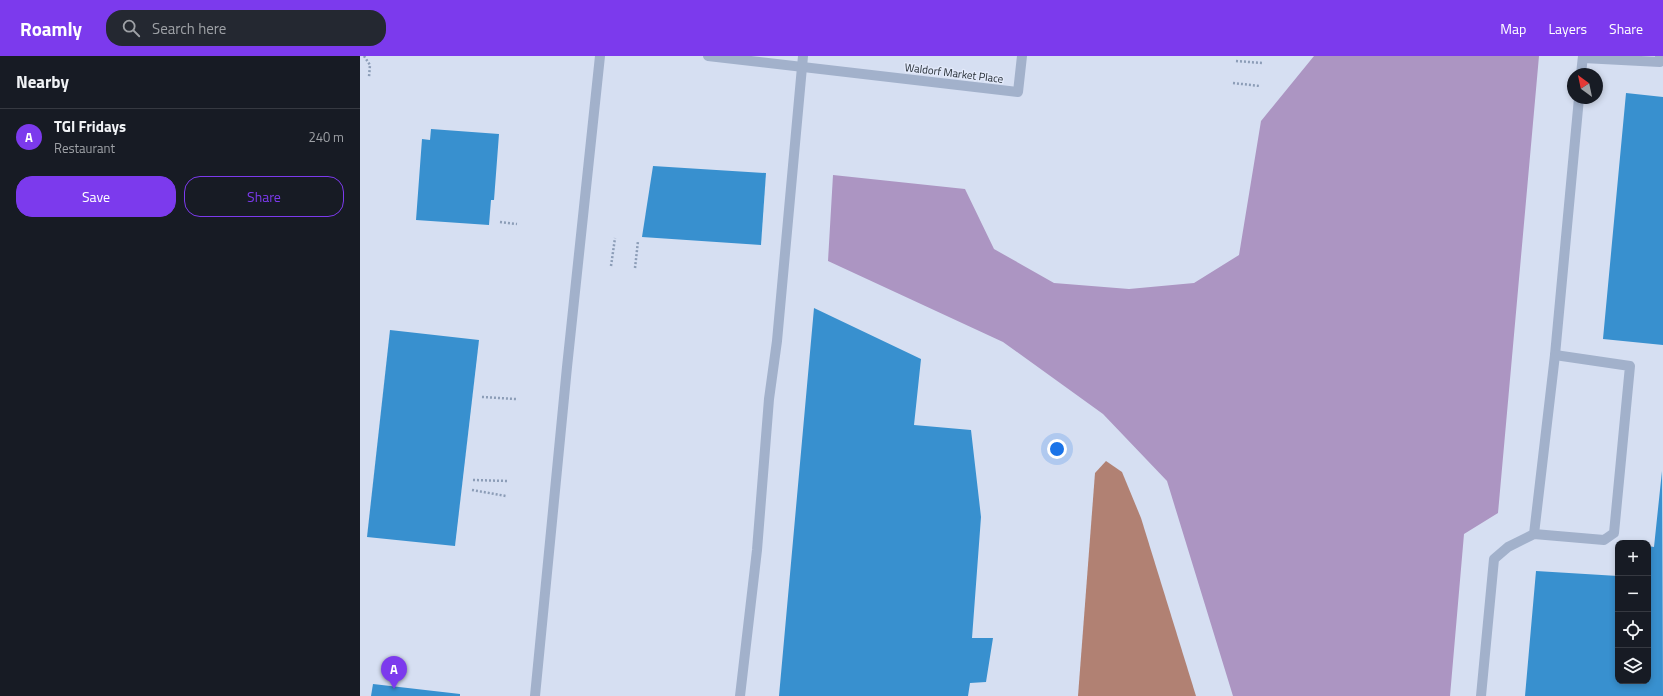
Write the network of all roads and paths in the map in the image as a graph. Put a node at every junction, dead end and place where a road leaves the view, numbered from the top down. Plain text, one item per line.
1 (364, 56) edge
2 (600, 56) edge
3 (708, 56) edge
4 (803, 56) edge
5 (1022, 56) edge
6 (1660, 56) edge
7 (1583, 57) edge
8 (1236, 61) dead end
9 (1262, 63) dead end
10 (802, 67) junction
11 (1582, 68) edge
12 (369, 77) dead end
13 (1233, 83) dead end
14 (1260, 86) dead end
15 (1578, 104) edge
16 (500, 222) dead end
17 (516, 224) dead end
18 (615, 238) dead end
19 (638, 241) dead end
20 (611, 266) dead end
21 (635, 268) dead end
22 (1555, 355) junction
23 (482, 397) dead end
24 (516, 399) dead end
25 (473, 480) dead end
26 (508, 481) dead end
27 (472, 490) dead end
28 (506, 496) dead end
29 (1534, 534) junction
30 (535, 696) edge
31 (740, 696) edge
32 (1481, 696) edge

1 - 12 path
2 - 30 lane
3 - 10 lane, Waldorf Market Place
4 - 10 lane
5 - 10 lane, Waldorf Market Place
6 - 7 lane
7 - 11 lane
8 - 9 path
10 - 31 lane
13 - 14 path
15 - 22 lane
16 - 17 path
18 - 20 path
19 - 21 path
22 - 29 lane
22 - 29 lane
23 - 24 path
25 - 26 path
27 - 28 path
29 - 32 lane

